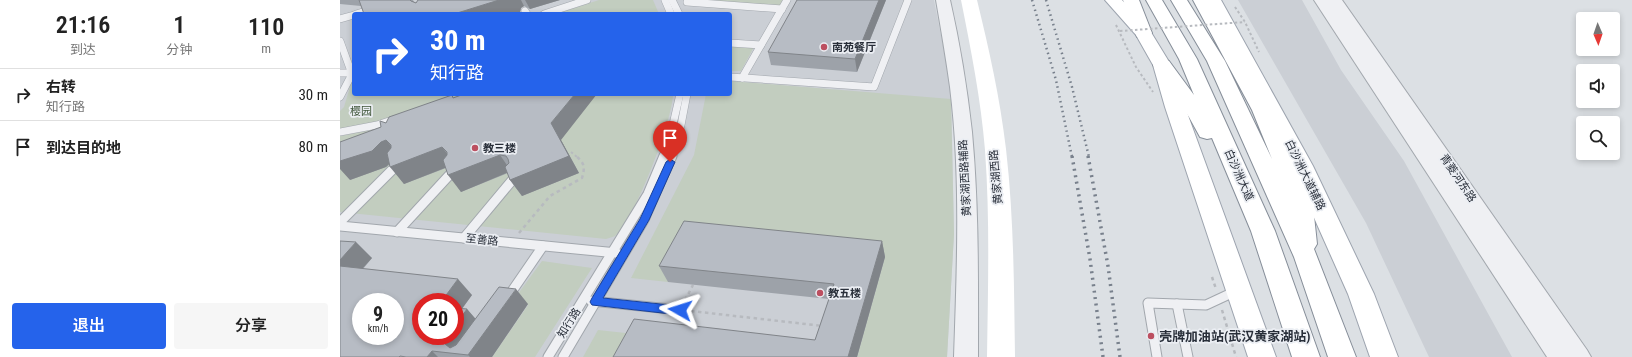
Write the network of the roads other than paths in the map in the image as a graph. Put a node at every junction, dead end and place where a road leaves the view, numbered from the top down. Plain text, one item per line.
1 (587, 0) edge
2 (665, 0) edge
3 (672, 0) edge
4 (788, 0) edge
5 (908, 0) edge
6 (943, 0) edge
7 (961, 0) edge
8 (968, 0) edge
9 (1154, 0) edge
10 (1179, 0) edge
11 (1201, 0) edge
12 (1205, 0) edge
13 (1321, 0) edge
14 (1335, 0) edge
15 (687, 2) dead end
16 (1132, 2) edge
17 (382, 7) edge
18 (1223, 8) edge
19 (782, 9) junction
20 (1113, 10) edge
21 (363, 12) edge
22 (550, 12) edge
23 (670, 12) edge
24 (678, 12) edge
25 (352, 15) edge
26 (340, 19) edge
27 (1143, 33) junction
28 (340, 41) edge
29 (732, 42) edge
30 (761, 45) junction
31 (1162, 65) junction
32 (352, 71) edge
33 (340, 73) edge
34 (352, 74) edge
35 (352, 76) edge
36 (732, 77) edge
37 (742, 78) junction
38 (680, 96) edge
39 (687, 96) edge
40 (340, 98) edge
41 (395, 130) edge
42 (340, 132) edge
43 (1289, 141) junction
44 (399, 163) edge
45 (454, 170) edge
46 (514, 178) edge
47 (1247, 194) junction
48 (1302, 206) junction
49 (340, 222) edge
50 (340, 226) edge
51 (397, 232) junction
52 (464, 238) junction
53 (543, 246) junction
54 (613, 252) junction
55 (624, 253) junction
56 (1306, 257) junction
57 (1239, 290) junction
58 (583, 300) junction
59 (596, 302) junction
60 (1177, 304) junction
61 (503, 305) edge
62 (680, 310) road end
63 (548, 357) edge
64 (563, 357) edge
65 (966, 357) edge
66 (990, 357) edge
67 (1001, 357) edge
68 (1157, 357) edge
69 (1188, 357) edge
70 (1262, 357) edge
71 (1306, 357) edge
72 (1342, 357) edge
73 (1384, 357) edge
74 (1560, 357) edge
75 (1579, 357) edge

1 - 22 lane
2 - 23 lane
3 - 24 lane
4 - 19 lane
5 - 37 lane
6 - 65 street, 黄家湖西路辅路
7 - 66 main road, 黄家湖西路
8 - 67 main road, 黄家湖西路
9 - 47 main road, 白沙洲大道
10 - 56 main road
11 - 48 main road
12 - 18 main road, 白沙洲大道辅路
13 - 74 street, 青菱河东路
14 - 75 street, 青菱河东路
15 - 19 lane
16 - 27 main road
17 - 21 lane
18 - 43 main road, 白沙洲大道辅路
19 - 30 lane
20 - 27 main road
25 - 26 lane
27 - 31 main road
28 - 32 lane
29 - 30 lane
30 - 37 lane
31 - 47 main road
31 - 57 main road
33 - 34 lane
35 - 40 lane
36 - 37 lane
38 - 54 lane, 知行路
39 - 55 lane, 知行路
41 - 42 lane
43 - 48 main road
43 - 73 main road, 白沙洲大道辅路
44 - 49 lane
45 - 51 lane
46 - 52 lane
47 - 71 main road, 白沙洲大道
48 - 56 main road
50 - 51 lane, 至善路
51 - 52 lane, 至善路
52 - 53 lane, 至善路
53 - 54 lane, 至善路
53 - 61 lane
54 - 55 lane, 至善路
54 - 58 lane, 知行路
55 - 59 lane, 知行路
56 - 72 main road
57 - 60 lane
57 - 70 main road
58 - 59 lane
58 - 63 lane, 知行路
59 - 62 lane
59 - 64 lane, 知行路
60 - 68 lane
60 - 69 lane

